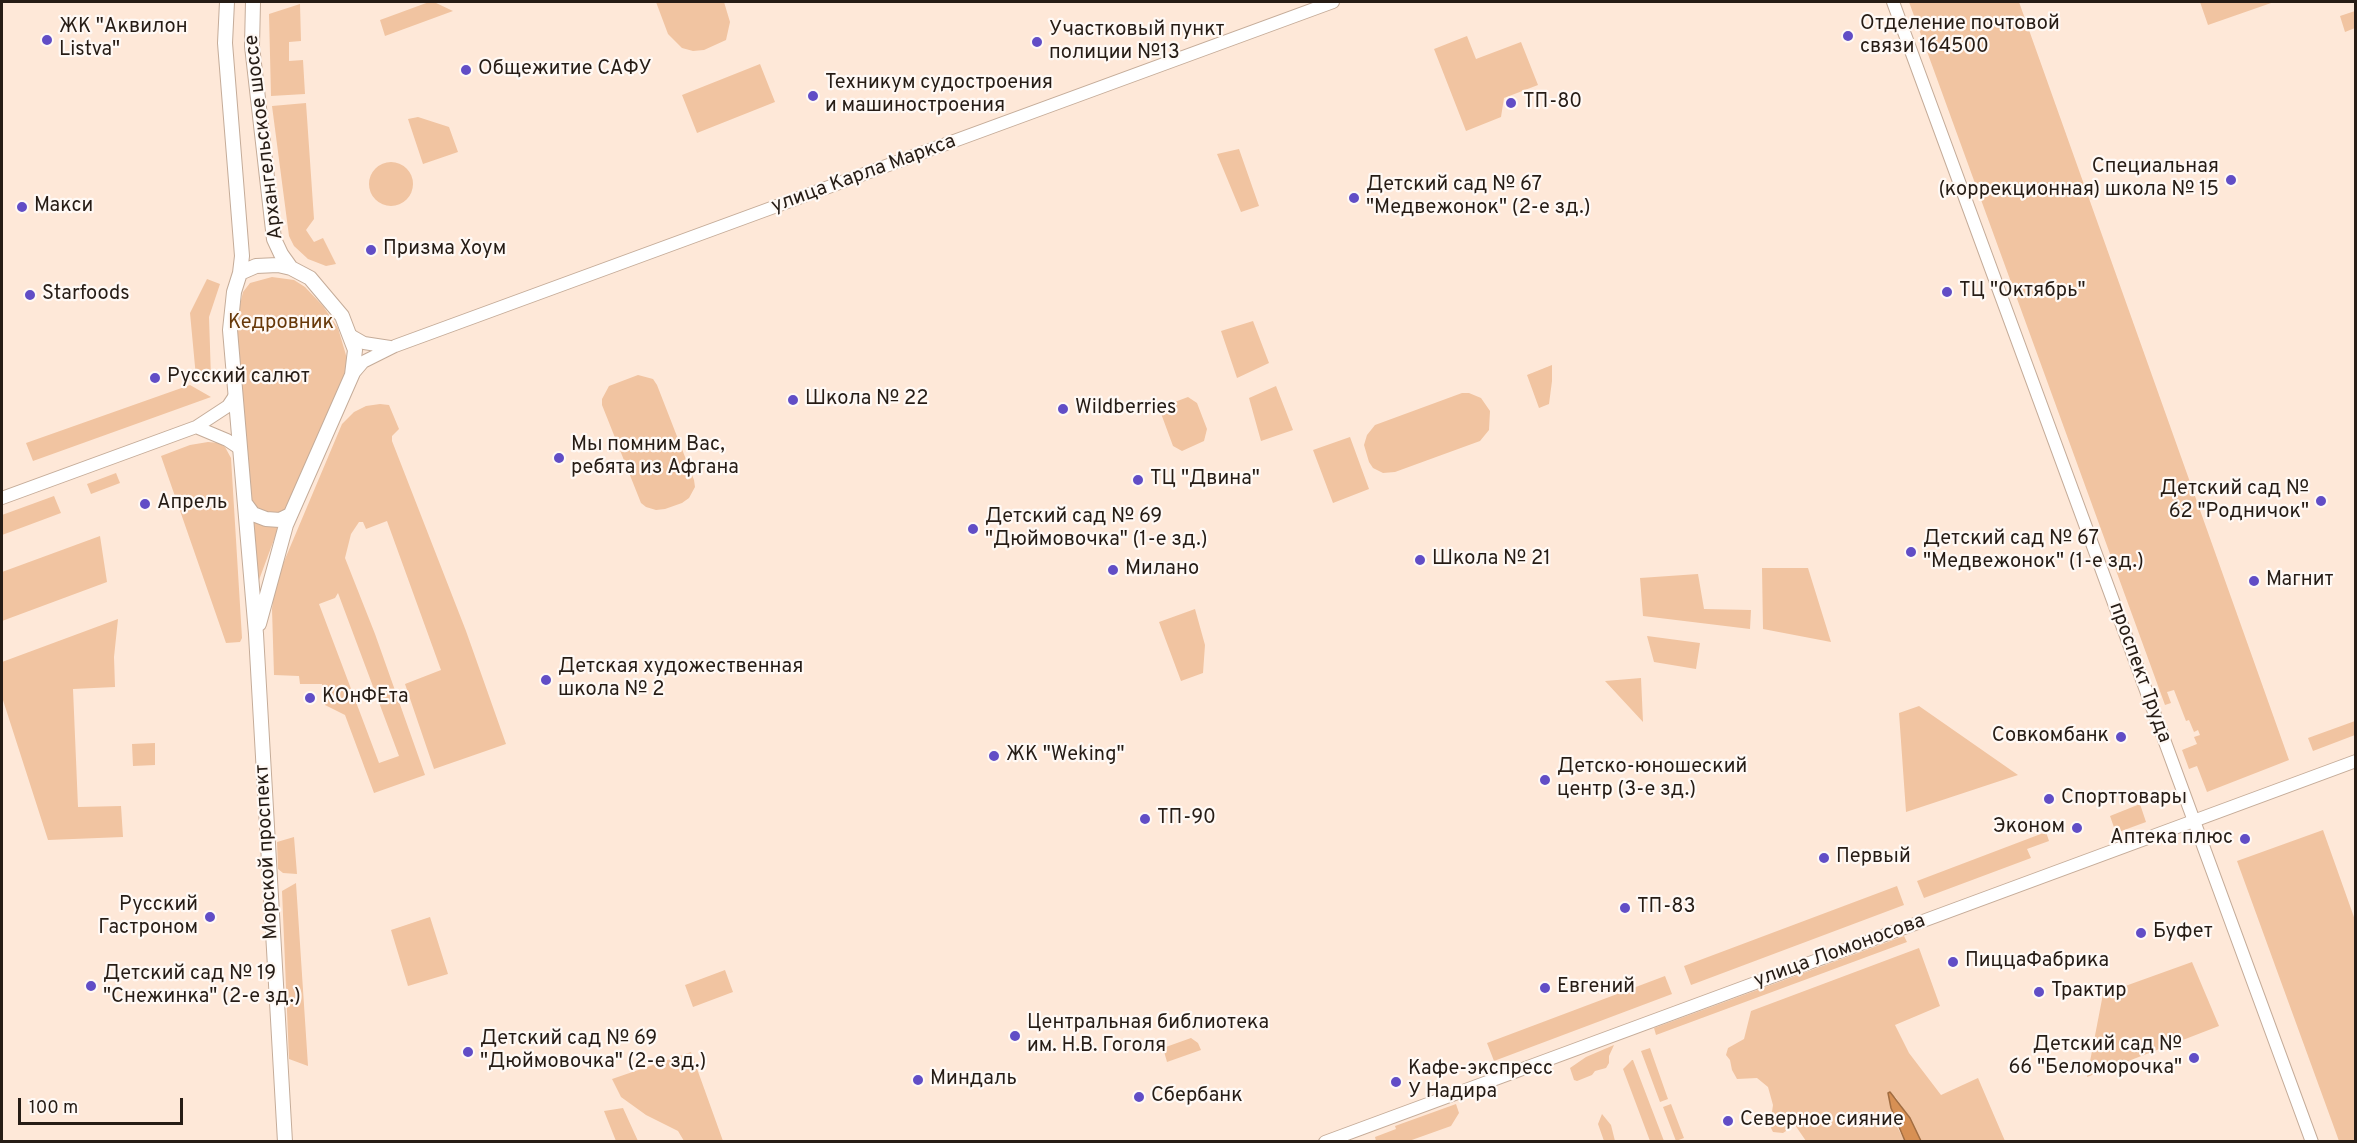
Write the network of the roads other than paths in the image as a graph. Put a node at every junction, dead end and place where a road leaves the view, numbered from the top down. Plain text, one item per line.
1 (226, 2) edge
2 (253, 2) edge
3 (1333, 2) edge
4 (1893, 2) edge
5 (291, 268) junction
6 (240, 273) junction
7 (350, 335) junction
8 (394, 346) junction
9 (352, 375) junction
10 (236, 393) junction
11 (196, 427) junction
12 (239, 448) junction
13 (2, 498) edge
14 (244, 503) junction
15 (290, 515) junction
16 (256, 634) junction
17 (2355, 761) edge
18 (2193, 822) junction
19 (285, 1142) edge
20 (1325, 1142) edge
21 (2312, 1142) edge

1 - 6 main road, Архангельское шоссе
2 - 5 main road, Архангельское шоссе
3 - 8 street, улица Карла Маркса
4 - 18 street, проспект Труда
5 - 6 main road
5 - 7 main road
6 - 10 main road, Архангельское шоссе
7 - 8 street
7 - 9 main road
8 - 9 street, улица Карла Маркса
9 - 15 main road
10 - 11 street
10 - 12 main road, Архангельское шоссе
11 - 12 street
11 - 13 street
12 - 14 main road, Морской проспект
14 - 15 main road
14 - 16 main road, Морской проспект
15 - 16 main road
16 - 19 main road, Морской проспект
17 - 18 street, улица Ломоносова
18 - 20 street, улица Ломоносова
18 - 21 street, проспект Труда

